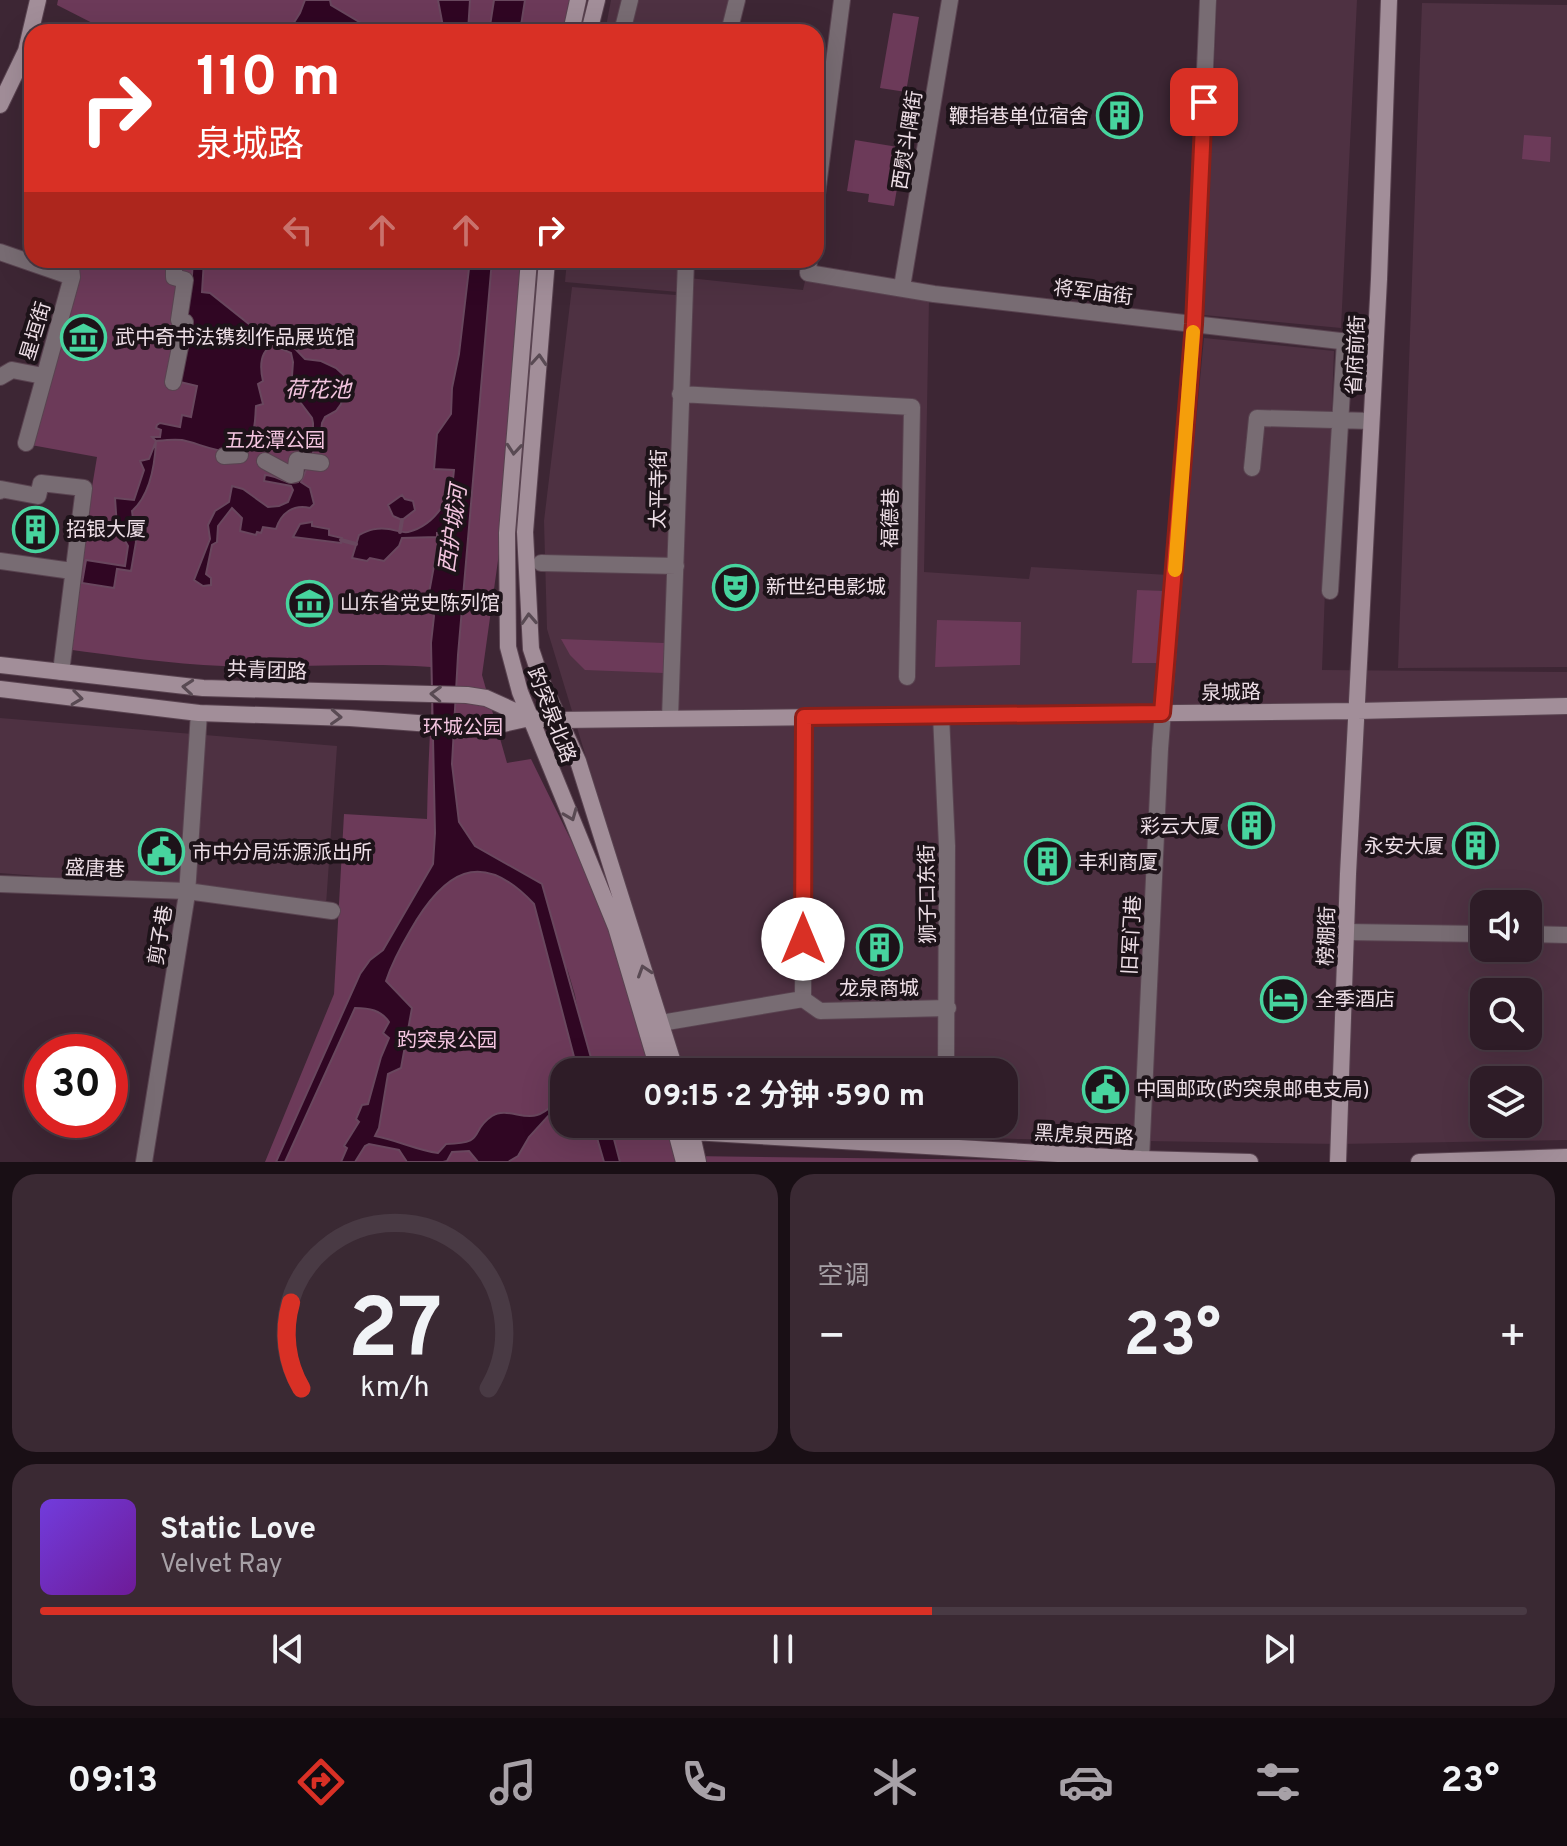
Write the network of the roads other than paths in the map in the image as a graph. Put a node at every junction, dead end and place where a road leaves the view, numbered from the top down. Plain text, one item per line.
1 (38, 0) edge
2 (578, 0) edge
3 (597, 0) edge
4 (630, 0) edge
5 (737, 0) edge
6 (842, 0) edge
7 (950, 0) edge
8 (1208, 0) edge
9 (1389, 0) edge
10 (32, 24) edge
11 (573, 24) edge
12 (591, 24) edge
13 (624, 24) edge
14 (731, 24) edge
15 (24, 55) edge
16 (0, 105) edge
17 (824, 140) edge
18 (0, 252) edge
19 (24, 260) edge
20 (46, 268) edge
21 (71, 268) edge
22 (174, 268) edge
23 (528, 268) edge
24 (546, 268) edge
25 (686, 268) edge
26 (813, 268) edge
27 (72, 277) junction
28 (902, 287) junction
29 (1194, 324) junction
30 (1345, 341) junction
31 (1375, 345) junction
32 (43, 376) junction
33 (0, 377) edge
34 (168, 378) dead end
35 (680, 394) junction
36 (1340, 420) junction
37 (1371, 421) junction
38 (26, 443) dead end
39 (265, 461) dead end
40 (311, 462) dead end
41 (1252, 468) dead end
42 (0, 491) edge
43 (0, 561) edge
44 (541, 563) dead end
45 (676, 566) junction
46 (72, 571) junction
47 (1330, 591) dead end
48 (0, 665) edge
49 (61, 672) junction
50 (907, 677) dead end
51 (0, 689) edge
52 (1567, 706) edge
53 (1357, 711) junction
54 (199, 713) junction
55 (1162, 713) junction
56 (941, 715) junction
57 (804, 717) junction
58 (530, 718) junction
59 (670, 718) junction
60 (559, 720) junction
61 (0, 884) edge
62 (187, 891) junction
63 (332, 911) dead end
64 (1346, 932) junction
65 (1470, 934) edge
66 (1542, 934) edge
67 (1567, 935) edge
68 (803, 999) junction
69 (948, 1008) junction
70 (661, 1023) junction
71 (655, 1058) edge
72 (672, 1058) edge
73 (946, 1058) edge
74 (685, 1138) edge
75 (820, 1138) edge
76 (944, 1138) edge
77 (944, 1147) junction
78 (1567, 1157) edge
79 (690, 1158) edge
80 (1141, 1159) junction
81 (144, 1162) edge
82 (1250, 1162) edge
83 (1338, 1162) edge
84 (1419, 1162) edge

1 - 10 main road
2 - 11 main road
3 - 12 main road
4 - 13 street
5 - 14 street
6 - 17 street
7 - 28 street, 西熨斗隅街
8 - 29 street, 旧军门巷
9 - 31 main road, 省府前街
15 - 16 main road
18 - 19 street
20 - 27 street
21 - 27 street
22 - 34 street
23 -> 58 main road, 趵突泉北路
60 -> 24 main road, 趵突泉北路
25 - 35 street, 太平寺街
26 - 28 street, 将军庙街
27 - 32 street, 星垣街
28 - 29 street, 将军庙街
29 - 30 street, 将军庙街
29 - 55 street, 旧军门巷
30 - 31 street, 将军庙街
30 - 36 street
31 - 37 main road, 省府前街
32 - 33 street
32 - 38 street, 星垣街
35 - 45 street, 太平寺街
35 - 50 street, 福德巷
36 - 37 street
36 - 41 street
36 - 47 street
37 - 53 main road, 省府前街
39 - 40 street
42 - 46 street
43 - 46 street
44 - 45 street
45 - 59 street, 太平寺街
46 - 49 street
48 - 49 main road, 共青团路
58 -> 49 main road, 共青团路
51 -> 54 main road, 共青团路
52 - 53 main road, 泉城路
53 - 55 main road, 泉城路
53 - 64 main road, 榜棚街
54 -> 58 main road, 共青团路
54 - 62 street, 剪子巷
55 - 56 main road, 泉城路
55 - 80 street, 旧军门巷
56 - 57 main road, 泉城路
56 - 69 street, 狮子口东街
57 - 59 main road, 泉城路
57 - 68 street
58 - 60 main road, 共青团路
58 -> 71 main road, 趵突泉北路
59 - 60 main road, 泉城路
70 -> 60 main road, 趵突泉北路
61 - 62 street, 盛唐巷
62 - 63 street, 盛唐巷
62 - 81 street, 剪子巷
64 - 65 street
64 - 83 main road, 榜棚街
66 - 67 street
68 - 69 street
68 - 70 street
69 - 73 street, 狮子口东街
70 - 72 main road, 趵突泉北路
74 - 79 main road
75 - 77 main road, 黑虎泉西路
76 - 77 street
77 - 80 main road, 黑虎泉西路
78 - 84 main road
80 - 82 main road, 黑虎泉西路

